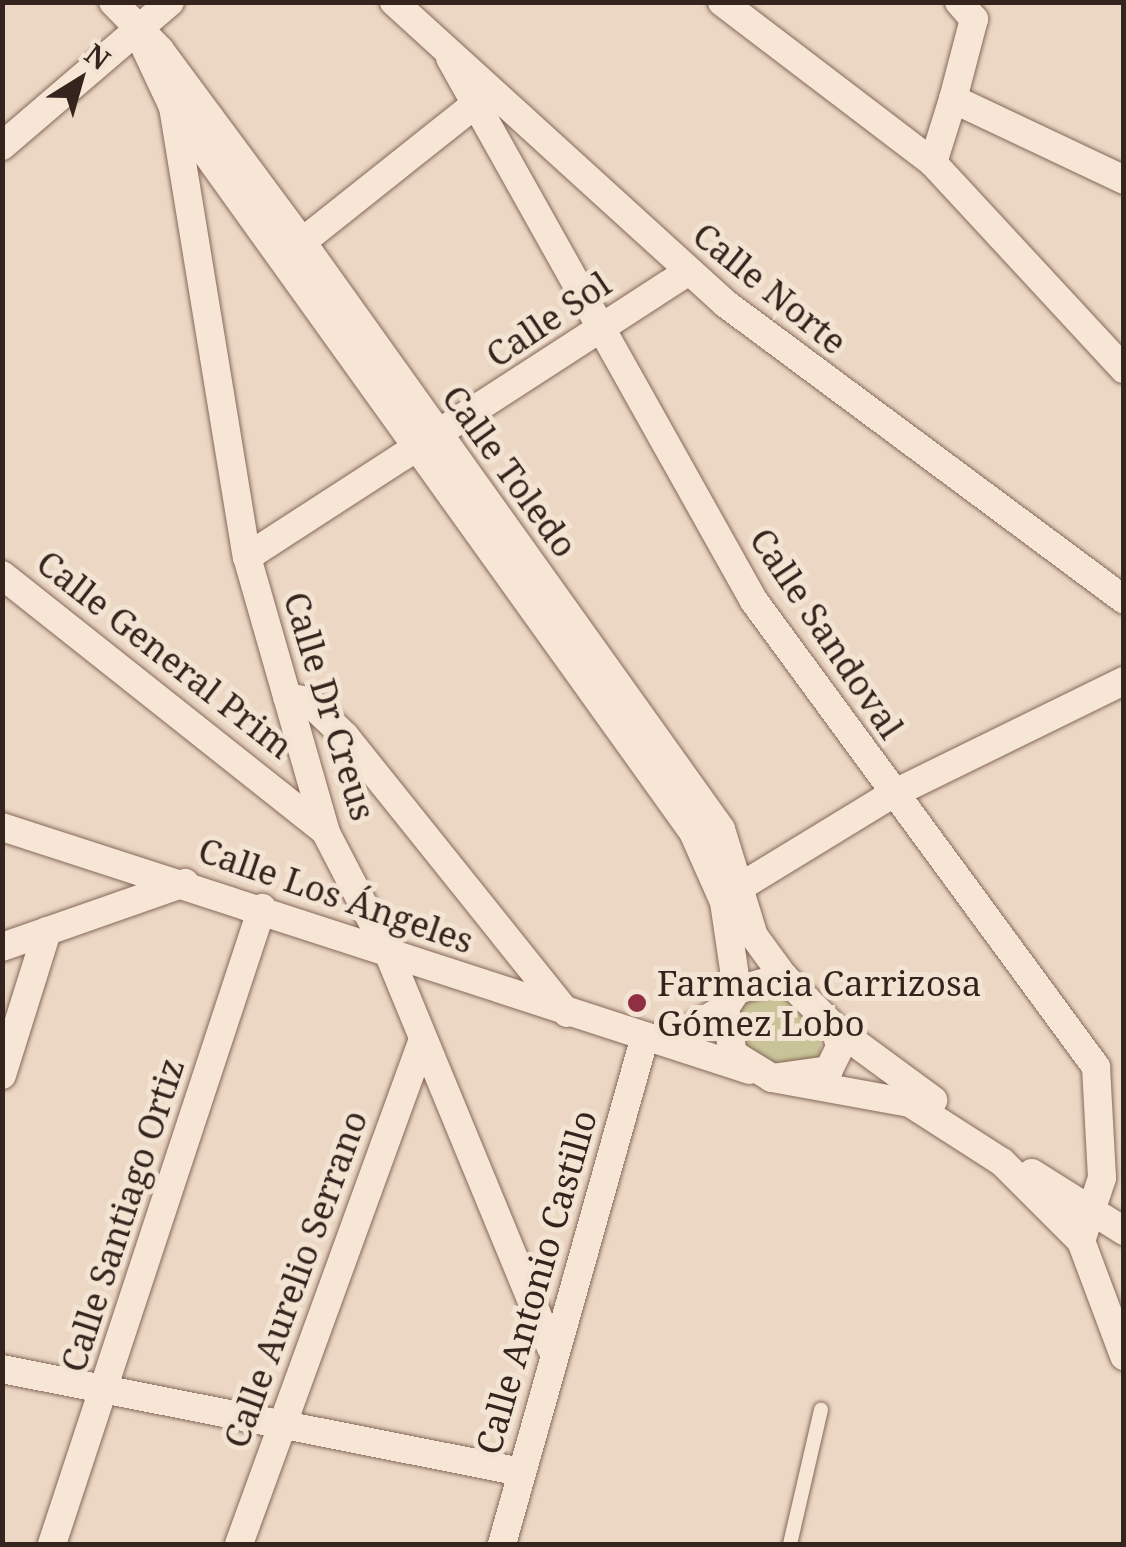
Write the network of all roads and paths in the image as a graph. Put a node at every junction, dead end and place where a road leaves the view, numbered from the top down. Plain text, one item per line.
1 (113, 2) edge
2 (170, 2) edge
3 (394, 2) edge
4 (722, 2) edge
5 (971, 8) edge
6 (136, 28) junction
7 (450, 58) junction
8 (953, 99) junction
9 (476, 104) junction
10 (173, 107) junction
11 (2, 146) edge
12 (933, 163) junction
13 (1122, 177) edge
14 (302, 242) junction
15 (689, 271) junction
16 (598, 328) junction
17 (1124, 368) edge
18 (430, 444) junction
19 (248, 557) junction
20 (2, 575) edge
21 (1124, 600) edge
22 (1124, 681) edge
23 (287, 698) junction
24 (892, 795) junction
25 (2, 827) edge
26 (326, 832) junction
27 (185, 883) junction
28 (745, 884) junction
29 (262, 908) junction
30 (47, 931) junction
31 (2, 946) edge
32 (387, 950) junction
33 (784, 977) junction
34 (731, 999) junction
35 (567, 1013) junction
36 (835, 1028) junction
37 (424, 1039) junction
38 (644, 1040) junction
39 (761, 1074) junction
40 (2, 1075) edge
41 (1088, 1229) junction
42 (1124, 1231) edge
43 (551, 1348) junction
44 (1124, 1356) edge
45 (2, 1370) edge
46 (102, 1396) junction
47 (821, 1410) dead end
48 (281, 1428) junction
49 (521, 1472) junction
50 (52, 1544) edge
51 (239, 1544) edge
52 (502, 1544) edge
53 (790, 1544) edge

1 - 6 street, Calle Toledo
2 - 6 street
3 - 7 street, Calle Norte
4 - 12 street
5 - 8 street
6 - 10 street, Calle Toledo
6 - 11 street
6 - 14 street, Calle Toledo
7 - 9 street, Calle Sandoval
7 - 15 street, Calle Norte
8 - 12 street
8 - 13 street
9 - 14 street
9 - 16 street, Calle Sandoval
10 - 18 street, Calle Toledo
10 - 19 street, Calle Dr Creus
12 - 17 street
14 - 18 street, Calle Toledo
15 - 16 street, Calle Sol
15 - 21 street, Calle Norte
16 - 18 street, Calle Sol
16 - 24 street, Calle Sandoval
18 - 19 street, Calle Sol
18 - 28 street, Calle Toledo
18 - 34 street, Calle Toledo
19 - 23 street, Calle Dr Creus
20 - 26 street, Calle General Prim
22 - 24 street
23 - 26 street, Calle Dr Creus
23 - 35 street
24 - 28 street
24 - 41 street, Calle Sandoval
25 - 27 street, Calle Los Ángeles
26 - 32 street, Calle Dr Creus
27 - 29 street, Calle Los Ángeles
27 - 30 street
28 - 33 street, Calle Toledo
29 - 32 street, Calle Los Ángeles
29 - 46 street, Calle Santiago Ortiz
30 - 31 street
30 - 40 street
32 - 35 street, Calle Los Ángeles
32 - 37 street, Calle Dr Creus
33 - 34 street
33 - 36 street
34 - 38 street
34 - 39 street
35 - 38 street, Calle Los Ángeles
36 - 39 street
36 - 41 street
37 - 43 street, Calle Dr Creus
37 - 48 street, Calle Aurelio Serrano
38 - 39 street, Calle Los Ángeles
38 - 43 street, Calle Antonio Castillo
39 - 41 street, Calle Los Ángeles
41 - 42 street
41 - 44 street
43 - 49 street, Calle Antonio Castillo
45 - 46 street
46 - 48 street
46 - 50 street, Calle Santiago Ortiz
47 - 53 lane
48 - 49 street
48 - 51 street, Calle Aurelio Serrano
49 - 52 street, Calle Antonio Castillo

